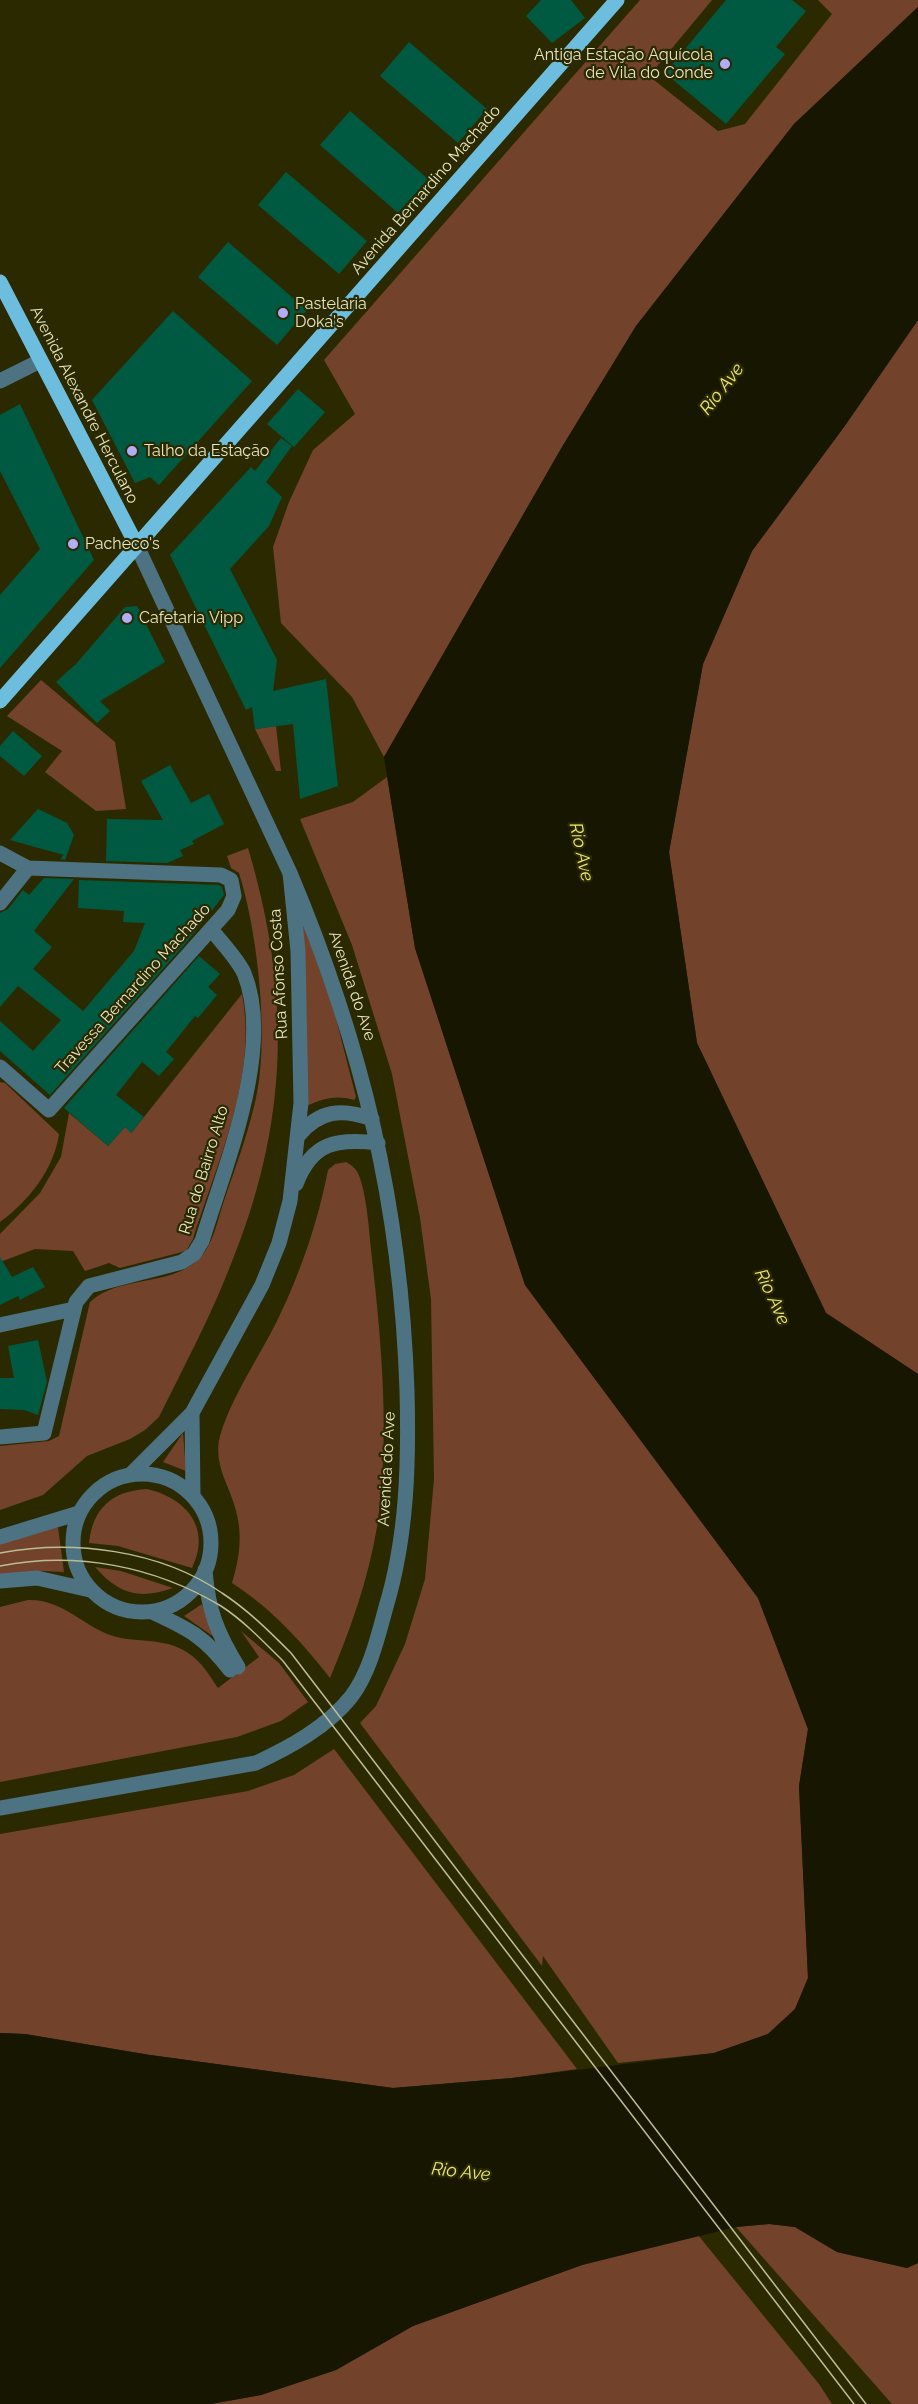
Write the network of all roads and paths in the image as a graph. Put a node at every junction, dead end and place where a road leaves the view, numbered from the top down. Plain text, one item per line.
1 (617, 0) edge
2 (0, 282) edge
3 (40, 361) junction
4 (0, 381) edge
5 (136, 544) junction
6 (0, 701) edge
7 (0, 853) edge
8 (28, 868) junction
9 (290, 873) junction
10 (0, 903) edge
11 (211, 929) junction
12 (0, 1067) edge
13 (372, 1119) junction
14 (298, 1136) junction
15 (378, 1143) junction
16 (290, 1201) junction
17 (74, 1309) junction
18 (0, 1324) edge
19 (192, 1413) junction
20 (0, 1437) edge
21 (131, 1474) junction
22 (193, 1496) junction
23 (78, 1513) junction
24 (0, 1538) edge
25 (205, 1569) junction
26 (0, 1581) edge
27 (90, 1590) junction
28 (152, 1612) junction
29 (0, 1808) edge

1 - 5 main road, Avenida Bernardino Machado
2 - 3 main road, Avenida Alexandre Herculano
3 - 4 street
3 - 5 main road, Avenida Alexandre Herculano
5 - 6 main road, Avenida Bernardino Machado
5 - 9 street, Rua Afonso Costa
7 - 8 street, Travessa Bernardino Machado
8 - 10 street
8 - 11 street, Travessa Bernardino Machado
9 - 13 street, Avenida do Ave
9 - 14 street, Rua Afonso Costa
11 - 12 street, Travessa Bernardino Machado
11 - 17 street, Rua do Bairro Alto
13 - 14 street
13 - 15 street, Avenida do Ave
14 - 16 street, Rua Afonso Costa
15 - 16 street
15 - 29 street, Avenida do Ave
16 - 19 street, Rua Afonso Costa
17 - 18 street
17 - 20 street
19 - 21 street, Rua Afonso Costa
19 - 22 street, Rua Afonso Costa
21 - 22 street
21 - 23 street
22 - 25 street
23 - 24 street
23 - 27 street
25 - 28 street
25 - 28 street
26 - 27 street
27 - 28 street

